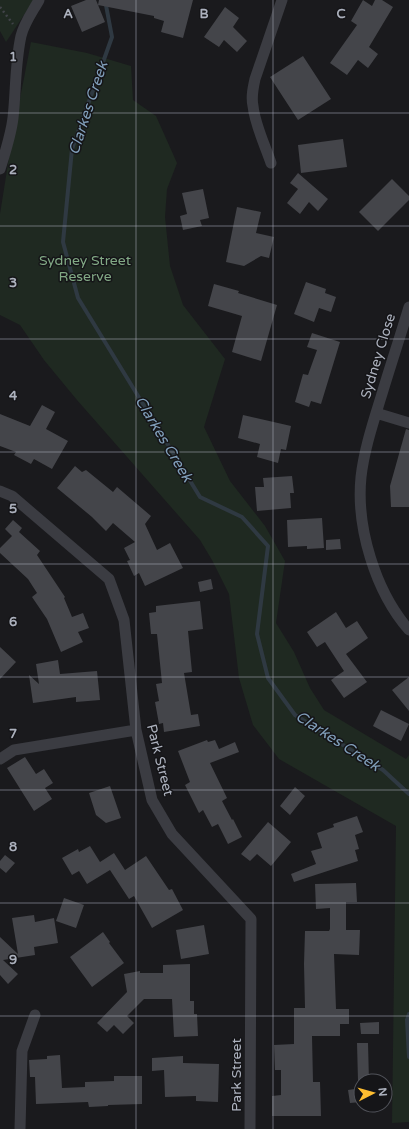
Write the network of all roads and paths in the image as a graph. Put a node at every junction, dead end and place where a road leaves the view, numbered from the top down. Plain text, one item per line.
1 (39, 0) edge
2 (282, 0) edge
3 (0, 7) edge
4 (22, 36) junction
5 (3, 152) edge
6 (271, 163) dead end
7 (0, 169) edge
8 (409, 307) edge
9 (376, 413) junction
10 (409, 423) edge
11 (0, 491) edge
12 (409, 630) edge
13 (136, 730) junction
14 (0, 759) edge
15 (35, 1015) dead end
16 (20, 1129) edge
17 (250, 1129) edge

1 - 4 street
2 - 6 street
3 - 4 path
4 - 5 street
5 - 7 street
8 - 9 street, Sydney Close
9 - 10 street
9 - 12 street, Sydney Close
11 - 13 street, Park Street
13 - 14 street
13 - 17 street, Park Street
15 - 16 street

